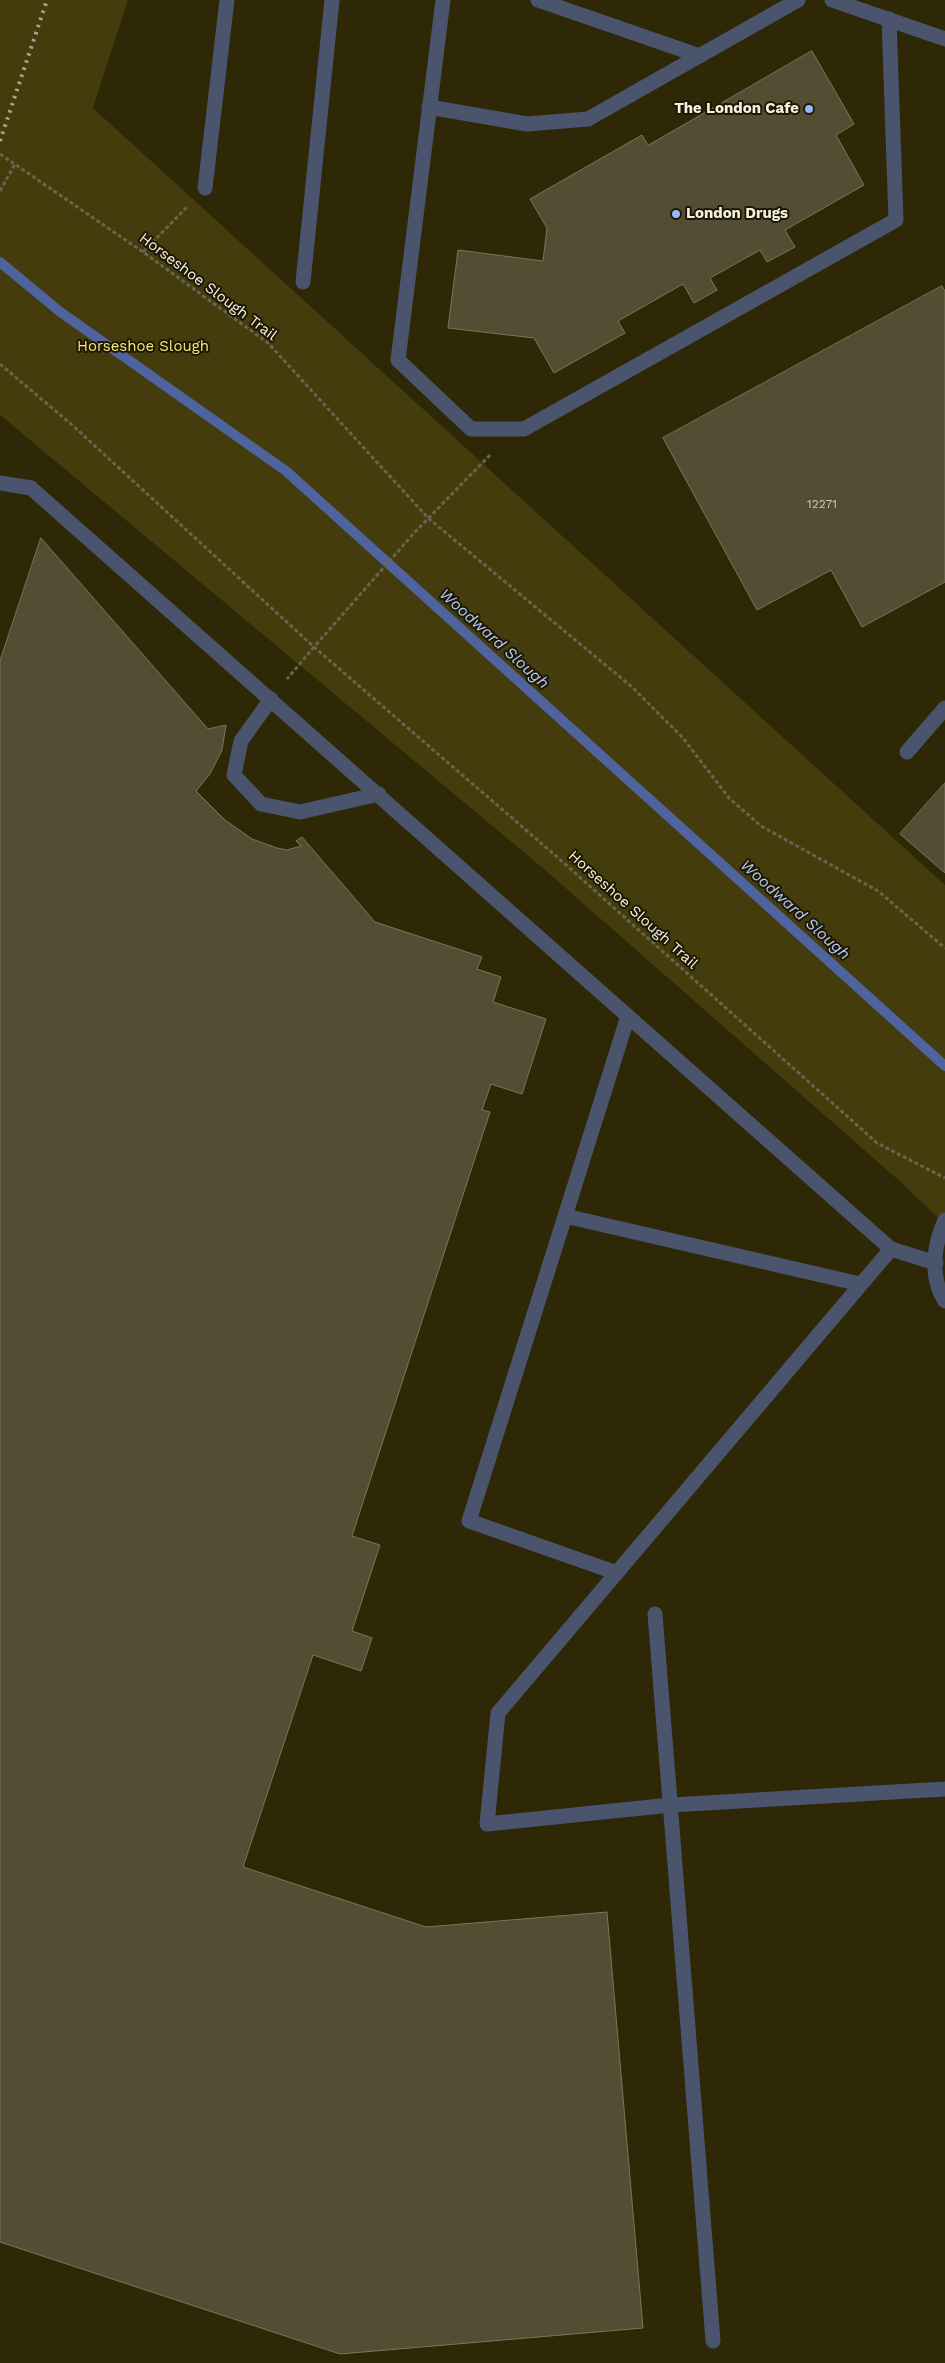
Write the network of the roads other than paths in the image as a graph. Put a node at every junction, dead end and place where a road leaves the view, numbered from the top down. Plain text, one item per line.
1 (226, 0) edge
2 (332, 0) edge
3 (443, 0) edge
4 (538, 0) edge
5 (798, 0) edge
6 (832, 0) edge
7 (889, 19) junction
8 (945, 39) edge
9 (700, 56) junction
10 (429, 107) junction
11 (205, 188) road end
12 (303, 282) dead end
13 (0, 484) edge
14 (271, 699) junction
15 (945, 708) edge
16 (907, 752) dead end
17 (379, 794) junction
18 (628, 1016) junction
19 (565, 1216) junction
20 (945, 1220) edge
21 (891, 1249) junction
22 (936, 1263) junction
23 (860, 1284) junction
24 (945, 1301) edge
25 (616, 1573) junction
26 (655, 1614) dead end
27 (945, 1789) edge
28 (671, 1805) junction
29 (714, 2341) dead end

1 - 11 street
2 - 12 street
3 - 10 street
4 - 9 street
5 - 9 street
6 - 7 street
7 - 8 street
7 - 10 street
9 - 10 street
13 - 14 street
14 - 17 street
14 - 17 street
15 - 16 street
17 - 18 street
18 - 19 street
18 - 21 street
19 - 23 street
19 - 25 street
20 - 22 street
21 - 22 street
21 - 23 street
22 - 24 street
23 - 25 street
25 - 28 street
26 - 28 street
27 - 28 street
28 - 29 street

